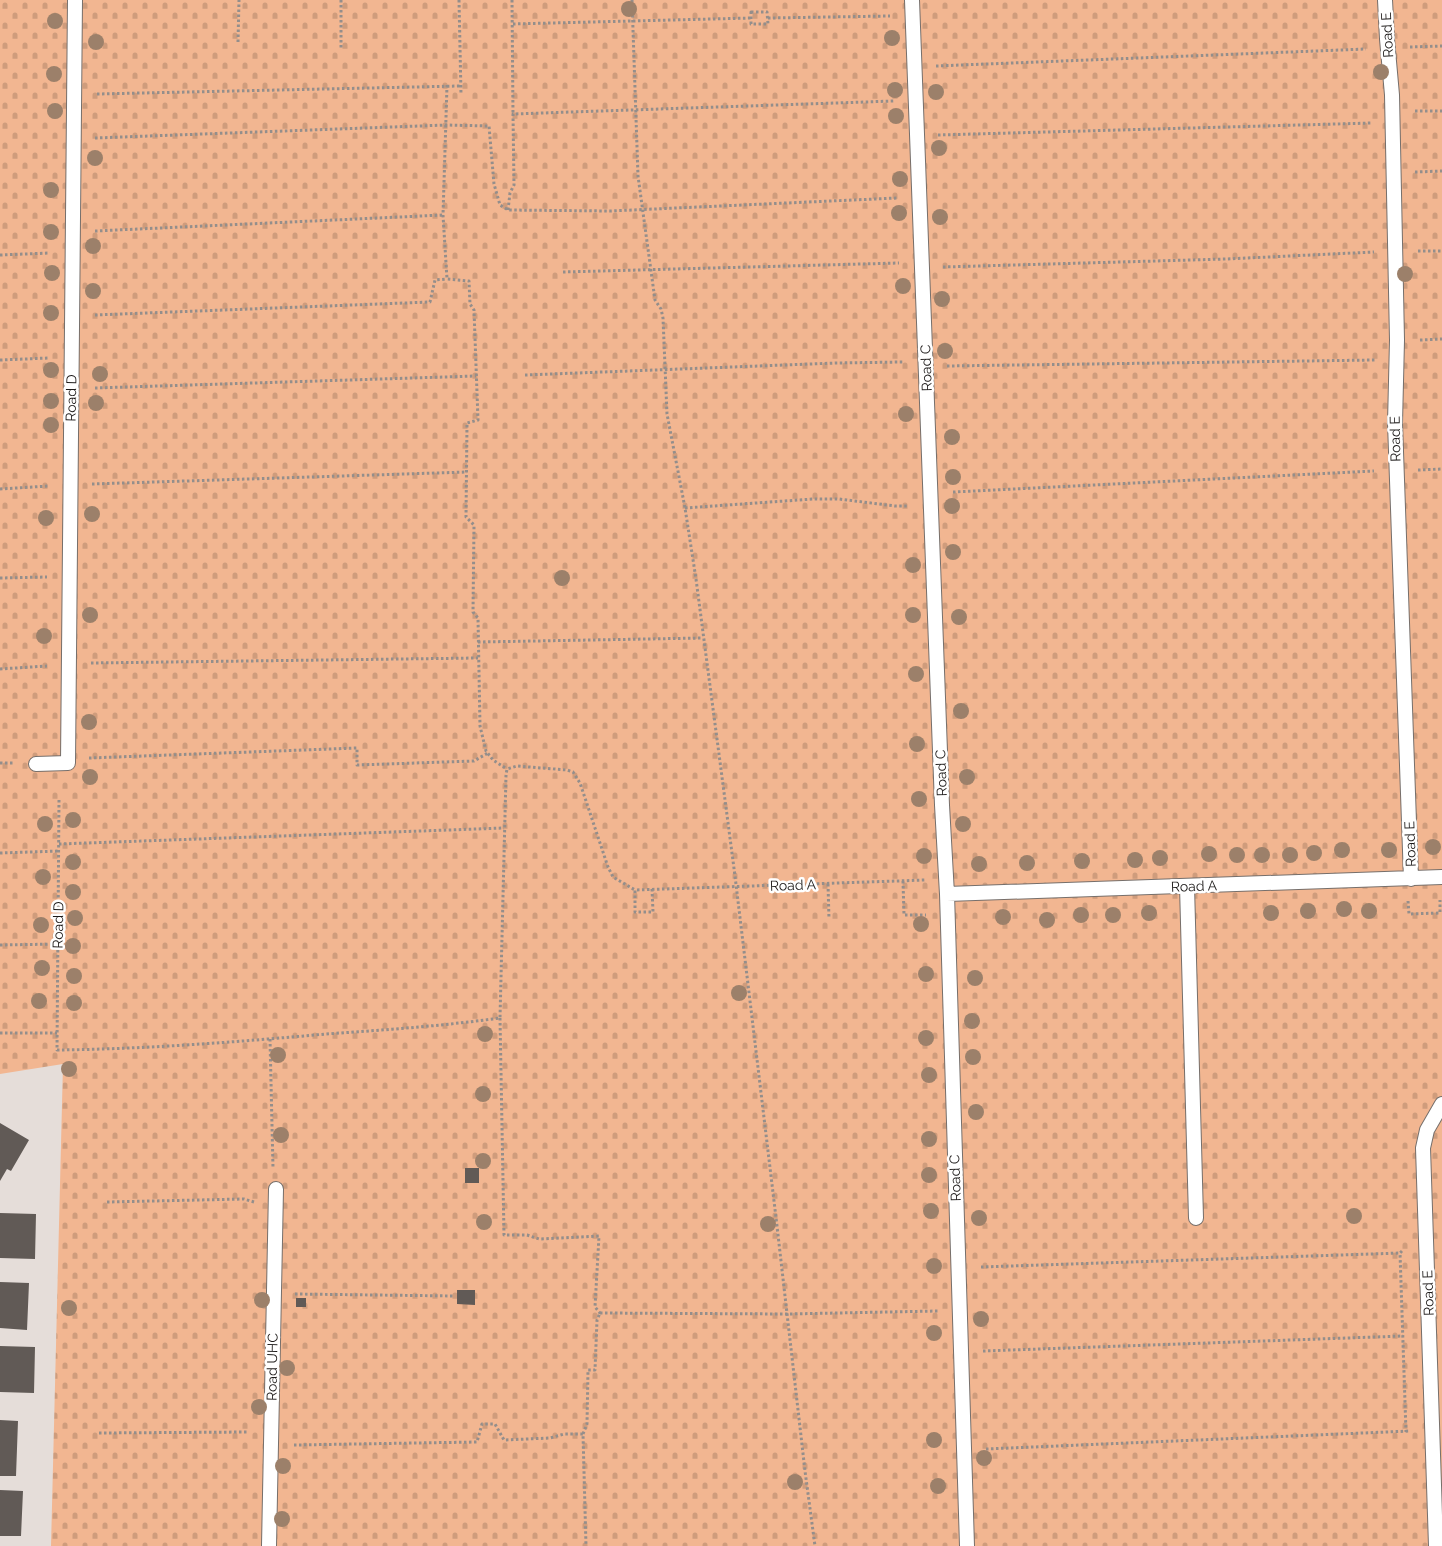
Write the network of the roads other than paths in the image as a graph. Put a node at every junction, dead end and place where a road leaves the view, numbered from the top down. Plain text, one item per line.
1 (75, 0) edge
2 (912, 0) edge
3 (1385, 0) edge
4 (36, 764) dead end
5 (1442, 877) edge
6 (1411, 879) junction
7 (1187, 886) junction
8 (947, 894) junction
9 (1442, 1104) edge
10 (275, 1182) road end
11 (1196, 1218) dead end
12 (269, 1546) edge
13 (967, 1546) edge
14 (1436, 1546) edge

1 - 4 lane, Road D
2 - 8 lane, Road C
3 - 6 lane, Road E
5 - 6 lane, Road A
6 - 7 lane, Road A
7 - 8 lane, Road A
7 - 11 lane
8 - 13 lane, Road C
9 - 14 lane, Road E
10 - 12 lane, Road UHC

